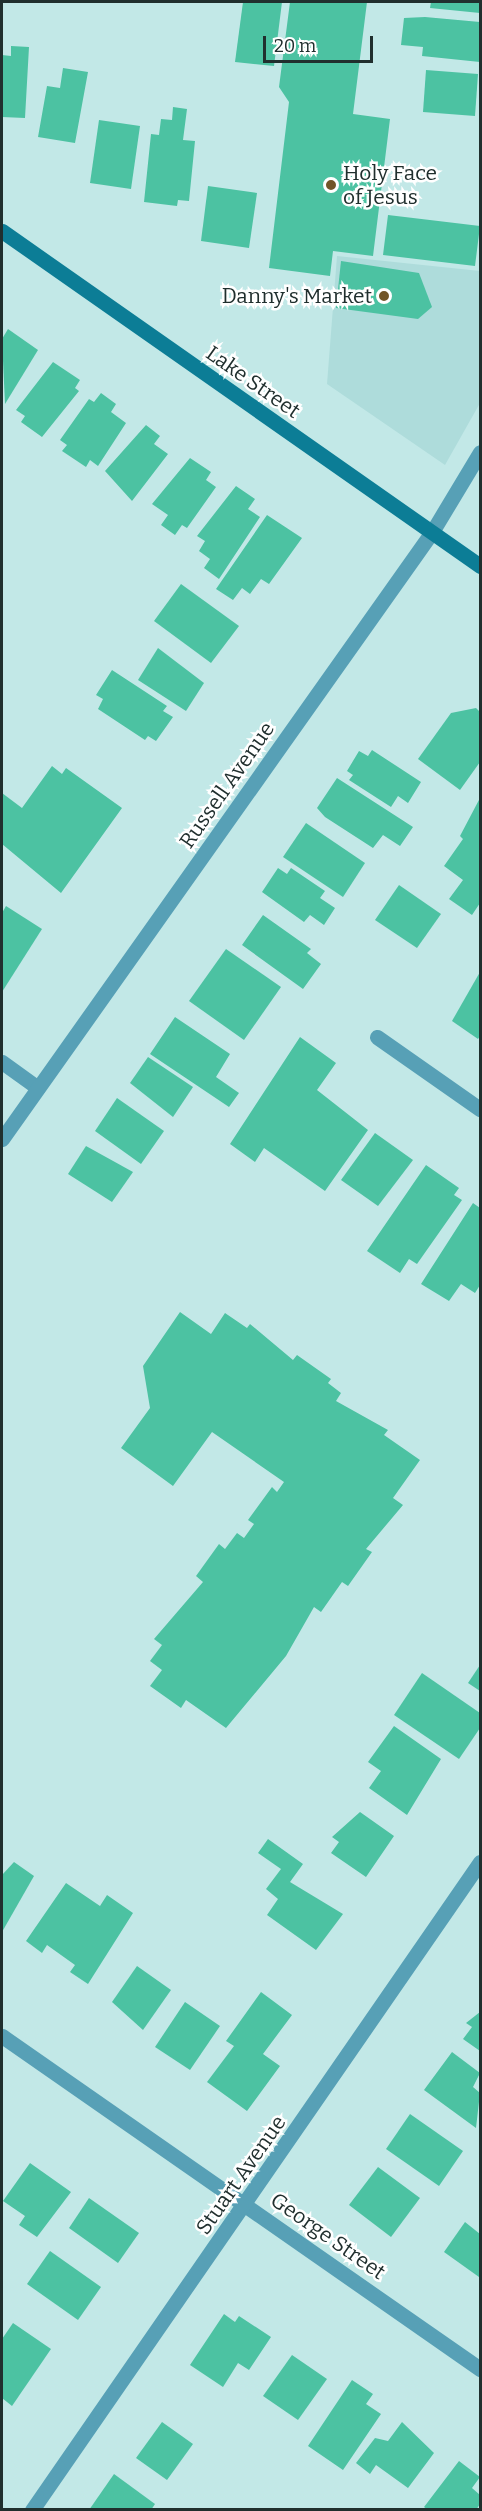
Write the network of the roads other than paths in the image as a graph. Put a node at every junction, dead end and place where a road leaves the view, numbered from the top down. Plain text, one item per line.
1 (2, 231) edge
2 (480, 452) edge
3 (432, 532) junction
4 (480, 566) edge
5 (377, 1037) dead end
6 (2, 1062) edge
7 (38, 1088) junction
8 (480, 1109) edge
9 (2, 1139) edge
10 (480, 1862) edge
11 (2, 2036) edge
12 (247, 2205) junction
13 (480, 2369) edge
14 (32, 2510) edge

1 - 3 main road, Lake Street
2 - 3 street, Russell Avenue
3 - 4 main road, Lake Street
3 - 7 street, Russell Avenue
5 - 8 street
6 - 7 street
7 - 9 street, Russell Avenue
10 - 12 street, Stuart Avenue
11 - 12 street, George Street
12 - 13 street, George Street
12 - 14 street, Stuart Avenue

